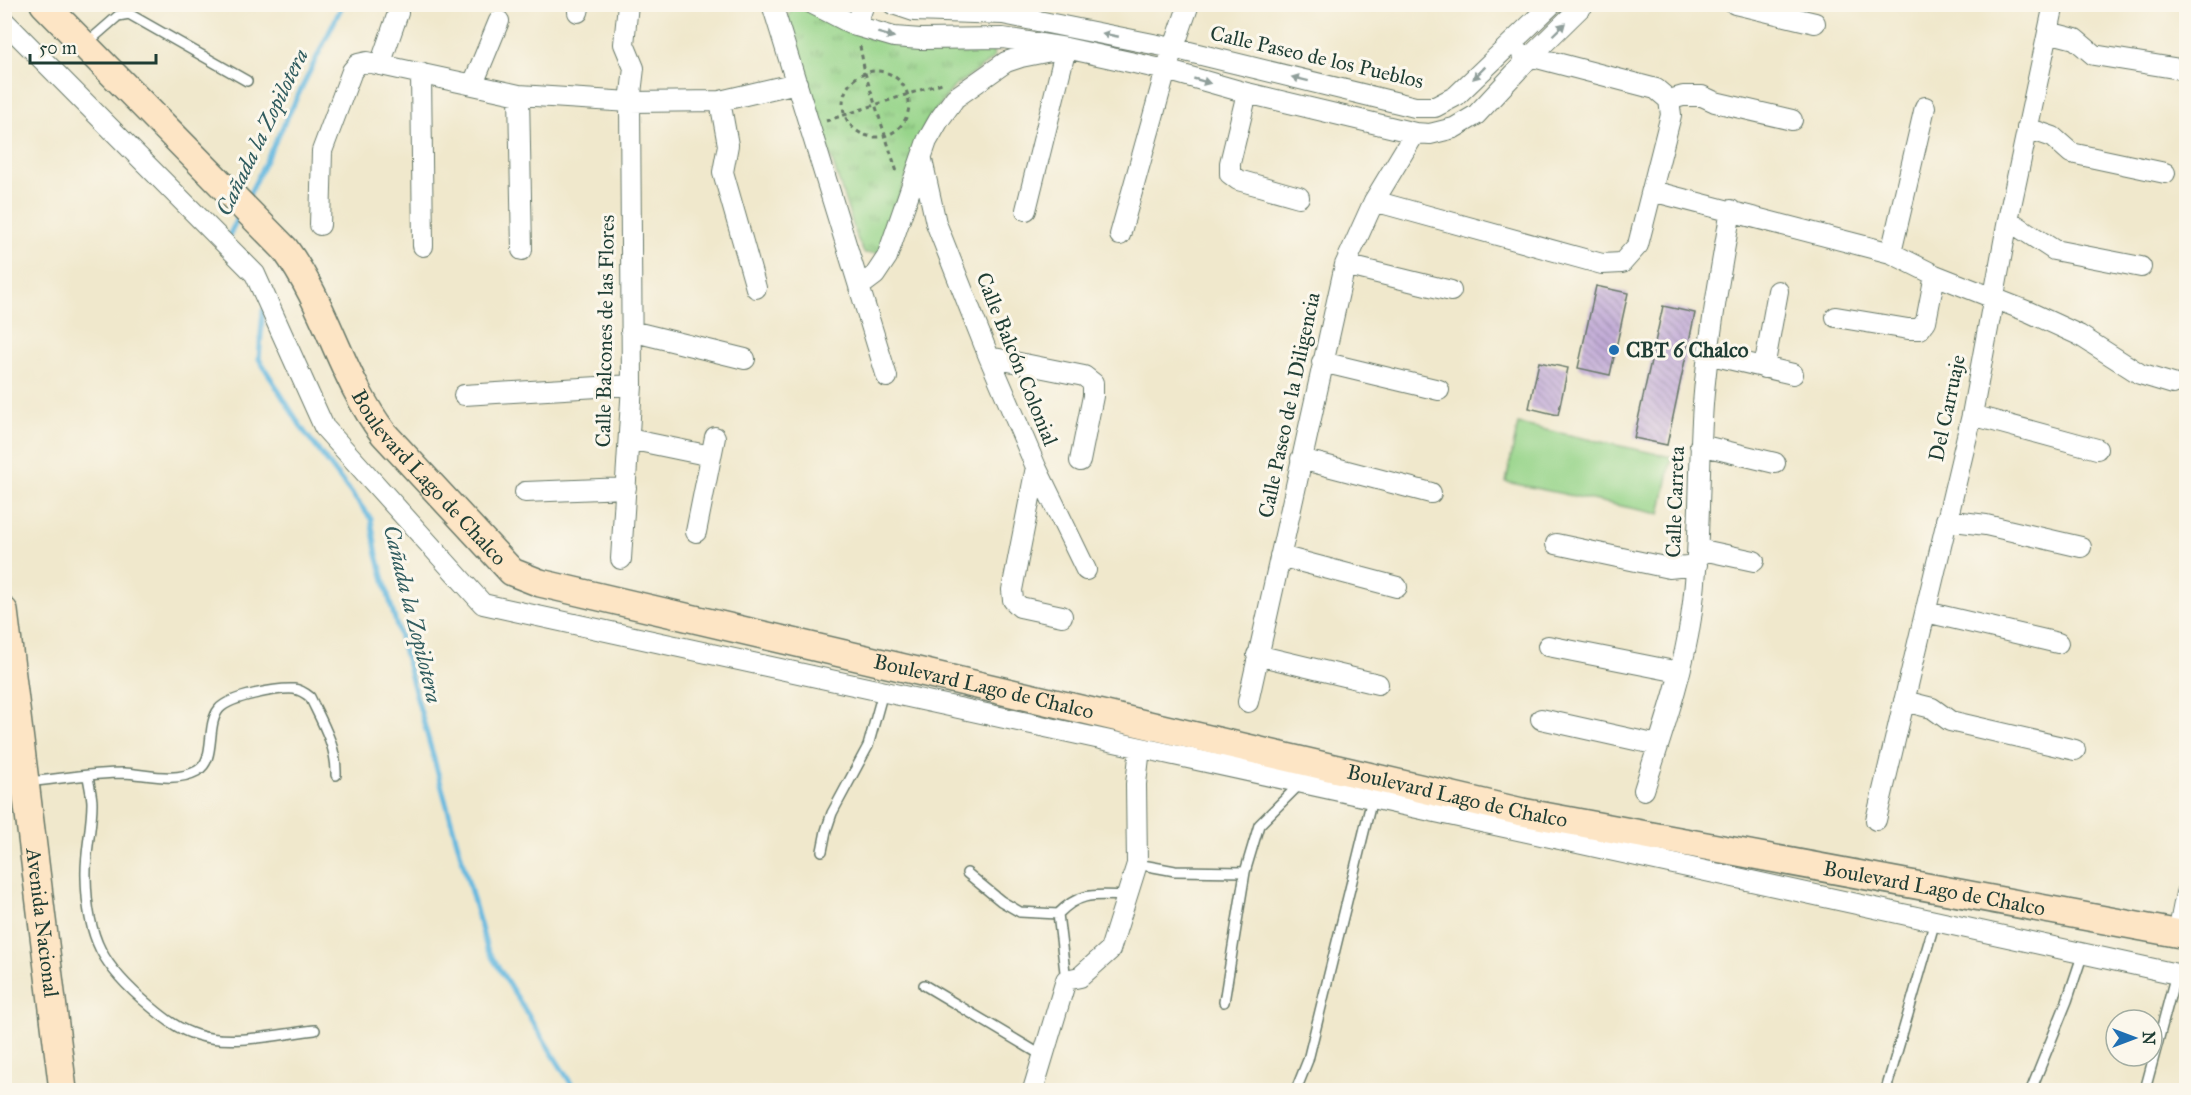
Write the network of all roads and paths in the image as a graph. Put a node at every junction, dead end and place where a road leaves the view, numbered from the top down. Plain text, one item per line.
1 (44, 4) edge
2 (628, 4) edge
3 (772, 4) edge
4 (813, 4) edge
5 (864, 4) edge
6 (893, 4) edge
7 (1189, 4) edge
8 (1552, 4) edge
9 (1584, 4) edge
10 (1736, 4) edge
11 (2054, 4) edge
12 (398, 13) dead end
13 (1003, 14) junction
14 (4, 21) edge
15 (499, 21) dead end
16 (1815, 23) dead end
17 (856, 26) junction
18 (2048, 32) junction
19 (1003, 38) junction
20 (85, 45) junction
21 (1066, 48) junction
22 (1173, 48) junction
23 (1504, 48) junction
24 (1530, 57) junction
25 (1006, 62) junction
26 (380, 65) junction
27 (2180, 69) dead end
28 (1166, 70) junction
29 (421, 73) junction
30 (865, 73) junction
31 (951, 80) dead end
32 (247, 81) dead end
33 (797, 83) junction
34 (472, 84) junction
35 (1247, 93) junction
36 (908, 94) junction
37 (519, 95) junction
38 (1669, 100) junction
39 (720, 101) junction
40 (630, 102) junction
41 (876, 105) junction
42 (1925, 107) dead end
43 (845, 115) junction
44 (1792, 120) dead end
45 (810, 127) junction
46 (2027, 128) junction
47 (1415, 133) junction
48 (886, 136) junction
49 (922, 160) junction
50 (2165, 173) dead end
51 (1652, 191) junction
52 (1299, 197) dead end
53 (907, 201) junction
54 (1374, 201) junction
55 (1026, 210) dead end
56 (1731, 210) junction
57 (2008, 220) junction
58 (320, 225) dead end
59 (1120, 235) dead end
60 (423, 246) dead end
61 (522, 250) dead end
62 (1891, 253) junction
63 (1345, 265) junction
64 (2141, 267) dead end
65 (1935, 274) junction
66 (859, 287) junction
67 (756, 288) dead end
68 (1451, 291) dead end
69 (1778, 291) dead end
70 (1994, 298) junction
71 (1836, 317) dead end
72 (631, 331) junction
73 (1707, 354) junction
74 (989, 357) junction
75 (745, 359) dead end
76 (1322, 362) junction
77 (1764, 368) junction
78 (1793, 374) dead end
79 (887, 377) dead end
80 (2173, 384) dead end
81 (632, 385) junction
82 (1439, 390) dead end
83 (464, 395) dead end
84 (1972, 415) junction
85 (629, 439) junction
86 (1700, 445) junction
87 (2097, 449) dead end
88 (1301, 459) junction
89 (1080, 461) dead end
90 (1775, 463) dead end
91 (1036, 467) junction
92 (626, 488) junction
93 (525, 492) dead end
94 (1431, 493) dead end
95 (1946, 520) junction
96 (696, 532) dead end
97 (1556, 544) dead end
98 (2081, 547) dead end
99 (1280, 556) junction
100 (1698, 557) junction
101 (621, 560) dead end
102 (1754, 561) dead end
103 (1086, 570) dead end
104 (1397, 587) dead end
105 (4, 611) edge
106 (1926, 612) junction
107 (1062, 616) dead end
108 (2058, 643) dead end
109 (1548, 646) dead end
110 (1257, 655) junction
111 (1679, 672) junction
112 (1378, 684) dead end
113 (883, 692) junction
114 (1904, 701) junction
115 (1248, 702) dead end
116 (1541, 719) dead end
117 (1658, 745) junction
118 (1140, 748) junction
119 (2075, 750) dead end
120 (336, 775) dead end
121 (88, 776) junction
122 (25, 782) junction
123 (1301, 783) junction
124 (1644, 790) dead end
125 (1372, 799) junction
126 (1876, 820) dead end
127 (822, 851) dead end
128 (1137, 864) junction
129 (1245, 872) junction
130 (967, 873) dead end
131 (2187, 893) edge
132 (1126, 896) junction
133 (1058, 914) junction
134 (1935, 921) junction
135 (2182, 934) edge
136 (2083, 953) junction
137 (2181, 975) edge
138 (1066, 980) junction
139 (924, 985) dead end
140 (1224, 1002) dead end
141 (315, 1030) dead end
142 (1043, 1056) junction
143 (63, 1090) edge
144 (1033, 1090) edge
145 (1296, 1090) edge
146 (1886, 1090) edge
147 (2031, 1090) edge
148 (2145, 1090) edge

1 - 20 main road, Boulevard Lago de Chalco
2 - 40 street, Calle Balcones de las Flores
3 - 33 street
4 - 17 street
5 - 17 street
6 - 13 street, Calle Paseo de los Pueblos
7 - 22 street
8 - 23 street, Calle Paseo de los Pueblos
24 -> 9 street
10 - 16 street
11 - 18 street, Del Carruaje
12 - 26 street
13 - 19 street
22 -> 13 street, Calle Paseo de los Pueblos
14 - 113 street
15 - 34 street
17 -> 19 street
17 - 30 path
18 - 27 street
18 - 46 street, Del Carruaje
19 - 21 street
19 - 25 street
20 - 32 lane
20 - 135 main road, Boulevard Lago de Chalco
21 - 25 street
21 - 28 street
21 - 55 street
23 -> 22 street, Calle Paseo de los Pueblos
22 - 28 street
23 - 24 street
24 - 38 street
24 - 47 street
25 - 49 street
26 - 29 street
26 - 58 street
28 -> 35 street
28 - 59 street
29 - 34 street
29 - 60 street
30 - 36 path
30 - 41 path
30 - 43 path
31 - 36 path
33 - 39 street
33 - 45 street
34 - 37 street
35 - 47 street
35 - 52 street
36 - 41 path
36 - 48 path
37 - 40 street
37 - 61 street
38 - 44 street
38 - 51 street
39 - 40 street
39 - 67 street
40 - 72 street, Calle Balcones de las Flores
41 - 43 path
41 - 48 path
42 - 62 street
43 - 45 path
43 - 48 path
45 - 66 street
46 - 50 street
46 - 57 street, Del Carruaje
47 - 54 street, Calle Paseo de la Diligencia
48 - 53 path
49 - 53 street
49 - 74 street, Calle Balcón Colonial
51 - 54 street
51 - 56 street
53 - 66 street
54 - 63 street, Calle Paseo de la Diligencia
56 - 62 street
56 - 73 street, Calle Carreta
57 - 64 street
57 - 70 street, Del Carruaje
62 - 65 street
63 - 68 street
63 - 76 street, Calle Paseo de la Diligencia
65 - 70 street
65 - 71 street
66 - 79 street
69 - 77 street
70 - 80 street
70 - 84 street, Del Carruaje
72 - 75 street
72 - 81 street, Calle Balcones de las Flores
73 - 77 street
73 - 86 street, Calle Carreta
74 - 89 street
74 - 91 street, Calle Balcón Colonial
76 - 82 street
76 - 88 street, Calle Paseo de la Diligencia
77 - 78 street
81 - 83 street
81 - 85 street, Calle Balcones de las Flores
84 - 87 street
84 - 95 street, Del Carruaje
85 - 92 street, Calle Balcones de las Flores
85 - 96 street
86 - 90 street
86 - 100 street, Calle Carreta
88 - 94 street
88 - 99 street, Calle Paseo de la Diligencia
91 - 103 street, Calle Balcón Colonial
91 - 107 street
92 - 93 street
92 - 101 street, Calle Balcones de las Flores
95 - 98 street
95 - 106 street, Del Carruaje
97 - 100 street
99 - 104 street
99 - 110 street, Calle Paseo de la Diligencia
100 - 102 street
100 - 111 street, Calle Carreta
105 - 122 main road, Avenida Nacional
106 - 108 street
106 - 114 street, Del Carruaje
109 - 111 street
110 - 112 street
110 - 115 street, Calle Paseo de la Diligencia
111 - 117 street, Calle Carreta
113 - 118 street
113 - 127 lane
114 - 119 street
114 - 126 street, Del Carruaje
116 - 117 street
117 - 124 street, Calle Carreta
118 - 123 street
118 - 128 street
120 - 121 lane
121 - 122 lane
121 - 141 lane
122 - 143 main road, Avenida Nacional
123 - 125 street
123 - 129 lane
125 - 134 street
125 - 145 lane
128 - 129 lane
128 - 132 street
129 - 140 lane
130 - 133 lane
131 - 135 street
132 - 133 lane
132 - 138 street
133 - 138 lane
134 - 136 street
134 - 146 lane
136 - 137 street
136 - 147 lane
137 - 148 lane
138 - 142 street
139 - 142 lane
142 - 144 street

